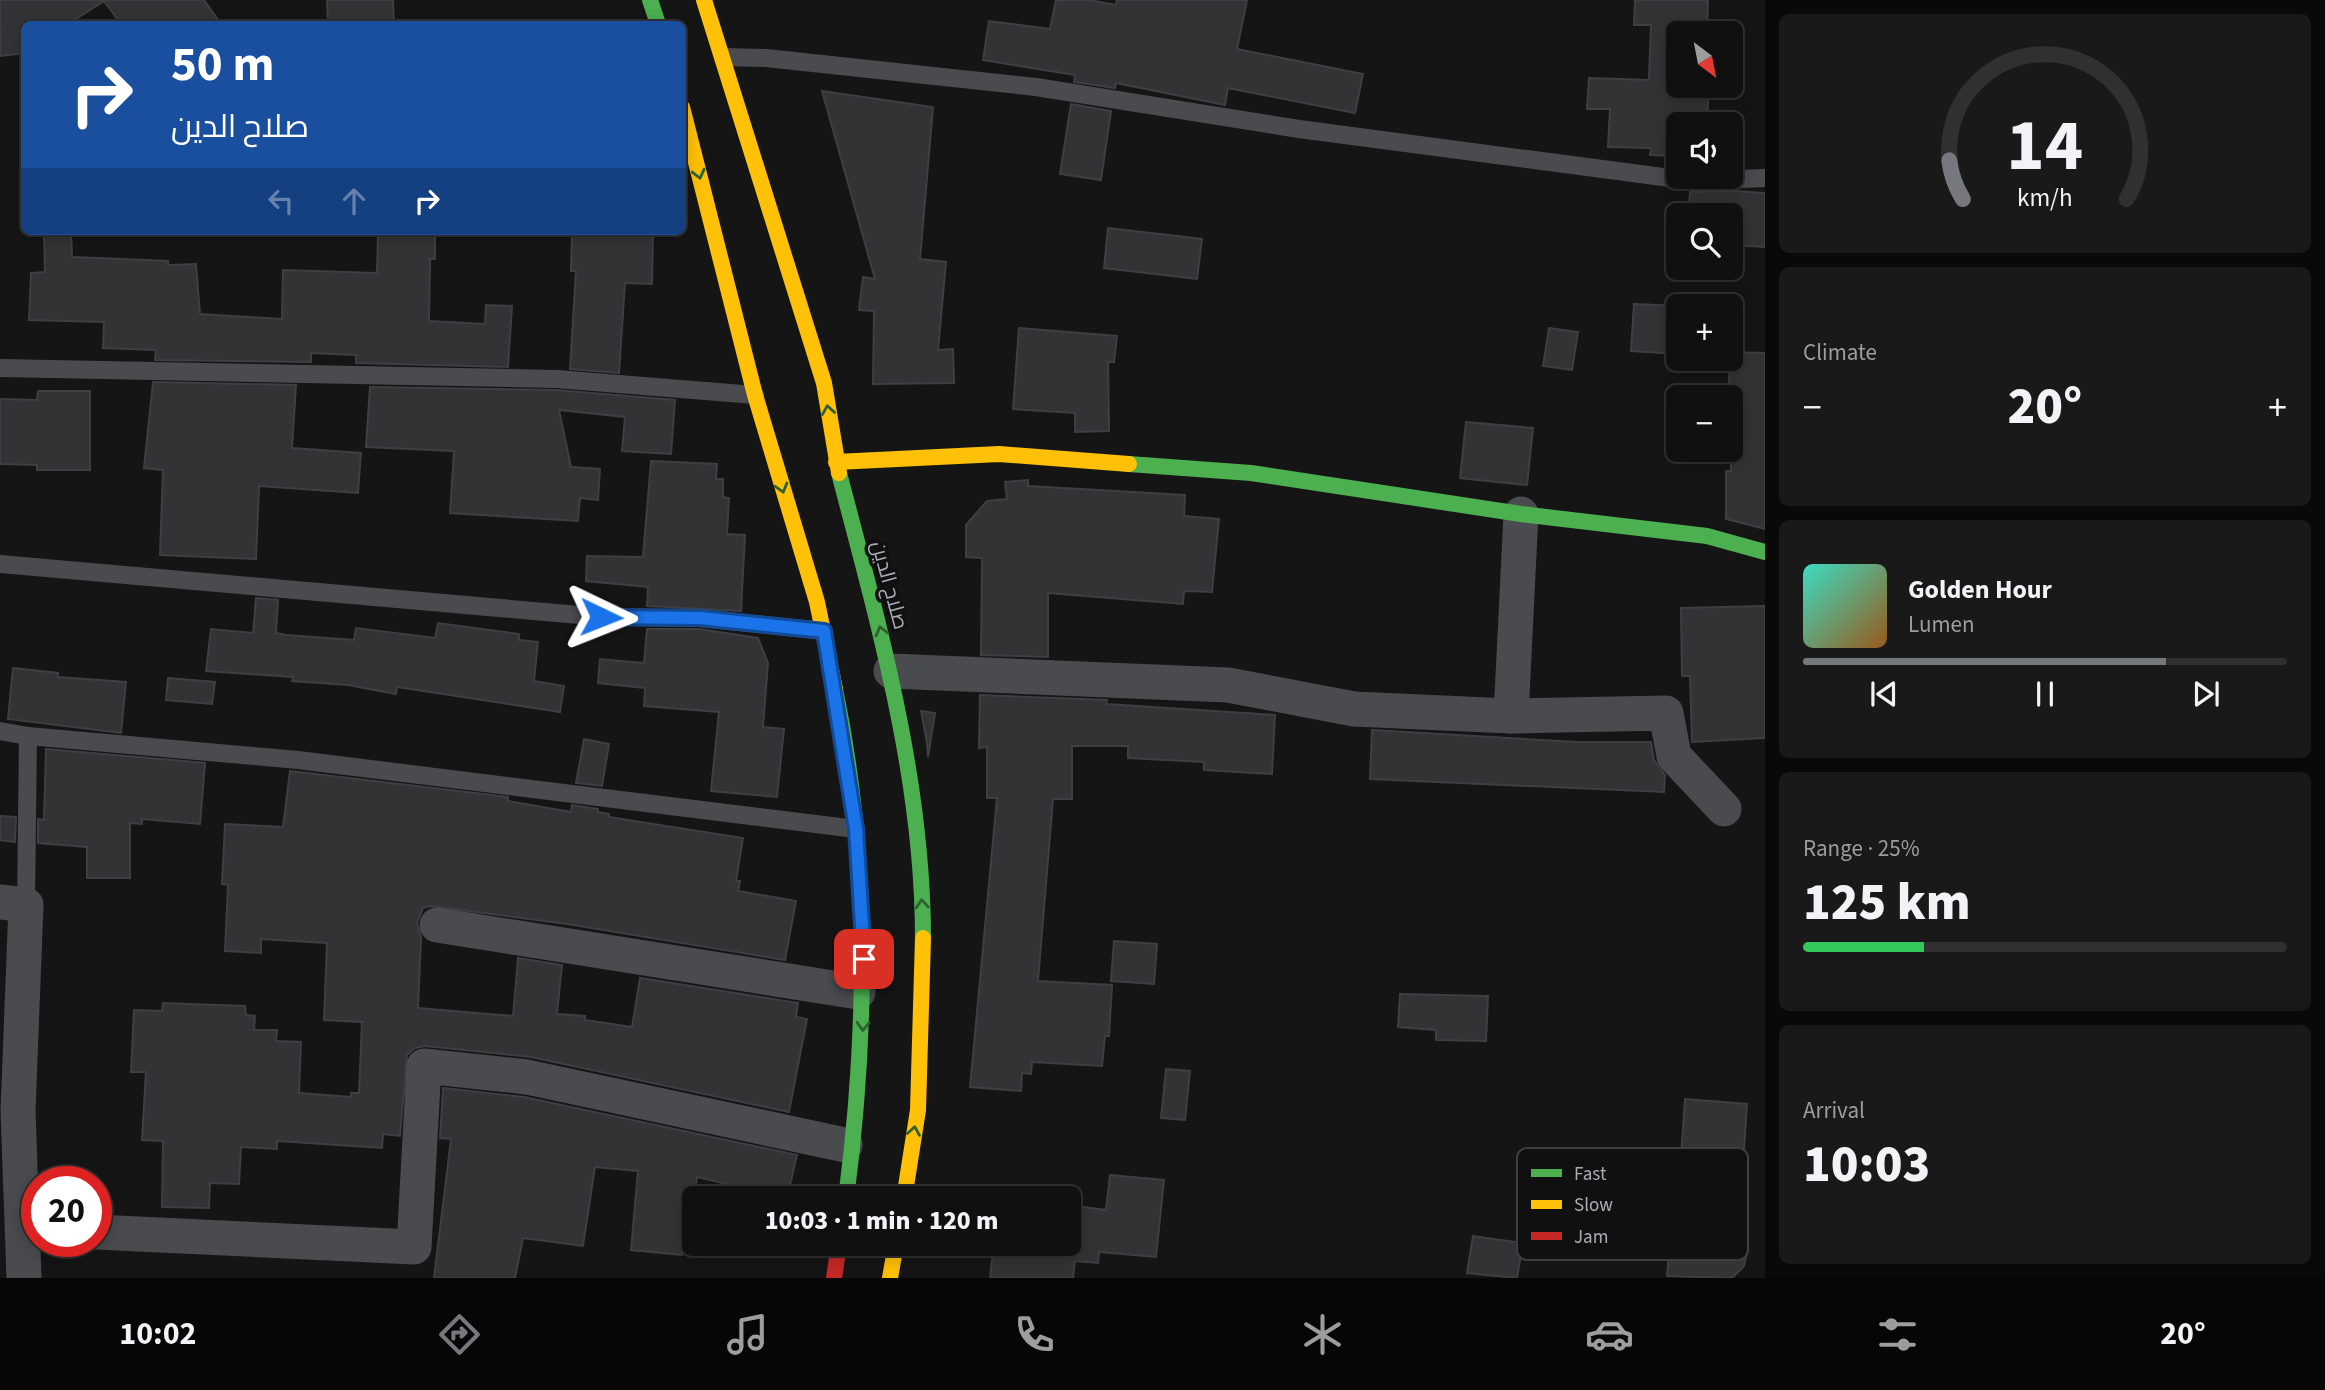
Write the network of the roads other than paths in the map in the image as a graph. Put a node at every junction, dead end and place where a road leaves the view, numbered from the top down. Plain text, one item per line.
1 (650, 0) edge
2 (704, 0) edge
3 (657, 21) edge
4 (723, 57) junction
5 (686, 123) edge
6 (1765, 178) edge
7 (0, 368) edge
8 (755, 395) junction
9 (836, 462) junction
10 (1521, 514) junction
11 (1765, 552) edge
12 (0, 564) edge
13 (824, 631) junction
14 (891, 671) junction
15 (1511, 716) junction
16 (0, 731) edge
17 (28, 736) junction
18 (1724, 809) dead end
19 (856, 829) junction
20 (13, 904) edge
21 (437, 925) dead end
22 (858, 992) dead end
23 (9, 1111) edge
24 (845, 1145) dead end
25 (848, 1186) edge
26 (906, 1186) edge
27 (20, 1229) edge
28 (112, 1233) edge
29 (837, 1256) edge
30 (894, 1256) edge
31 (24, 1278) edge
32 (834, 1278) edge
33 (890, 1278) edge

1 - 3 main road
2 - 4 main road, صلاح الدين
4 - 6 lane
9 -> 4 main road, صلاح الدين
5 -> 8 main road
7 - 8 lane
8 -> 13 main road
9 - 10 main road
14 -> 9 main road, صلاح الدين
10 - 11 main road
10 - 15 street
12 - 13 lane
13 - 19 main road
14 - 15 street
26 -> 14 main road, صلاح الدين
15 - 18 street
16 - 17 lane
17 - 19 lane
17 - 20 lane
19 -> 25 main road
20 - 23 street
21 - 22 street
23 - 27 street
24 - 28 street
27 - 31 street
29 - 32 main road
30 - 33 main road

